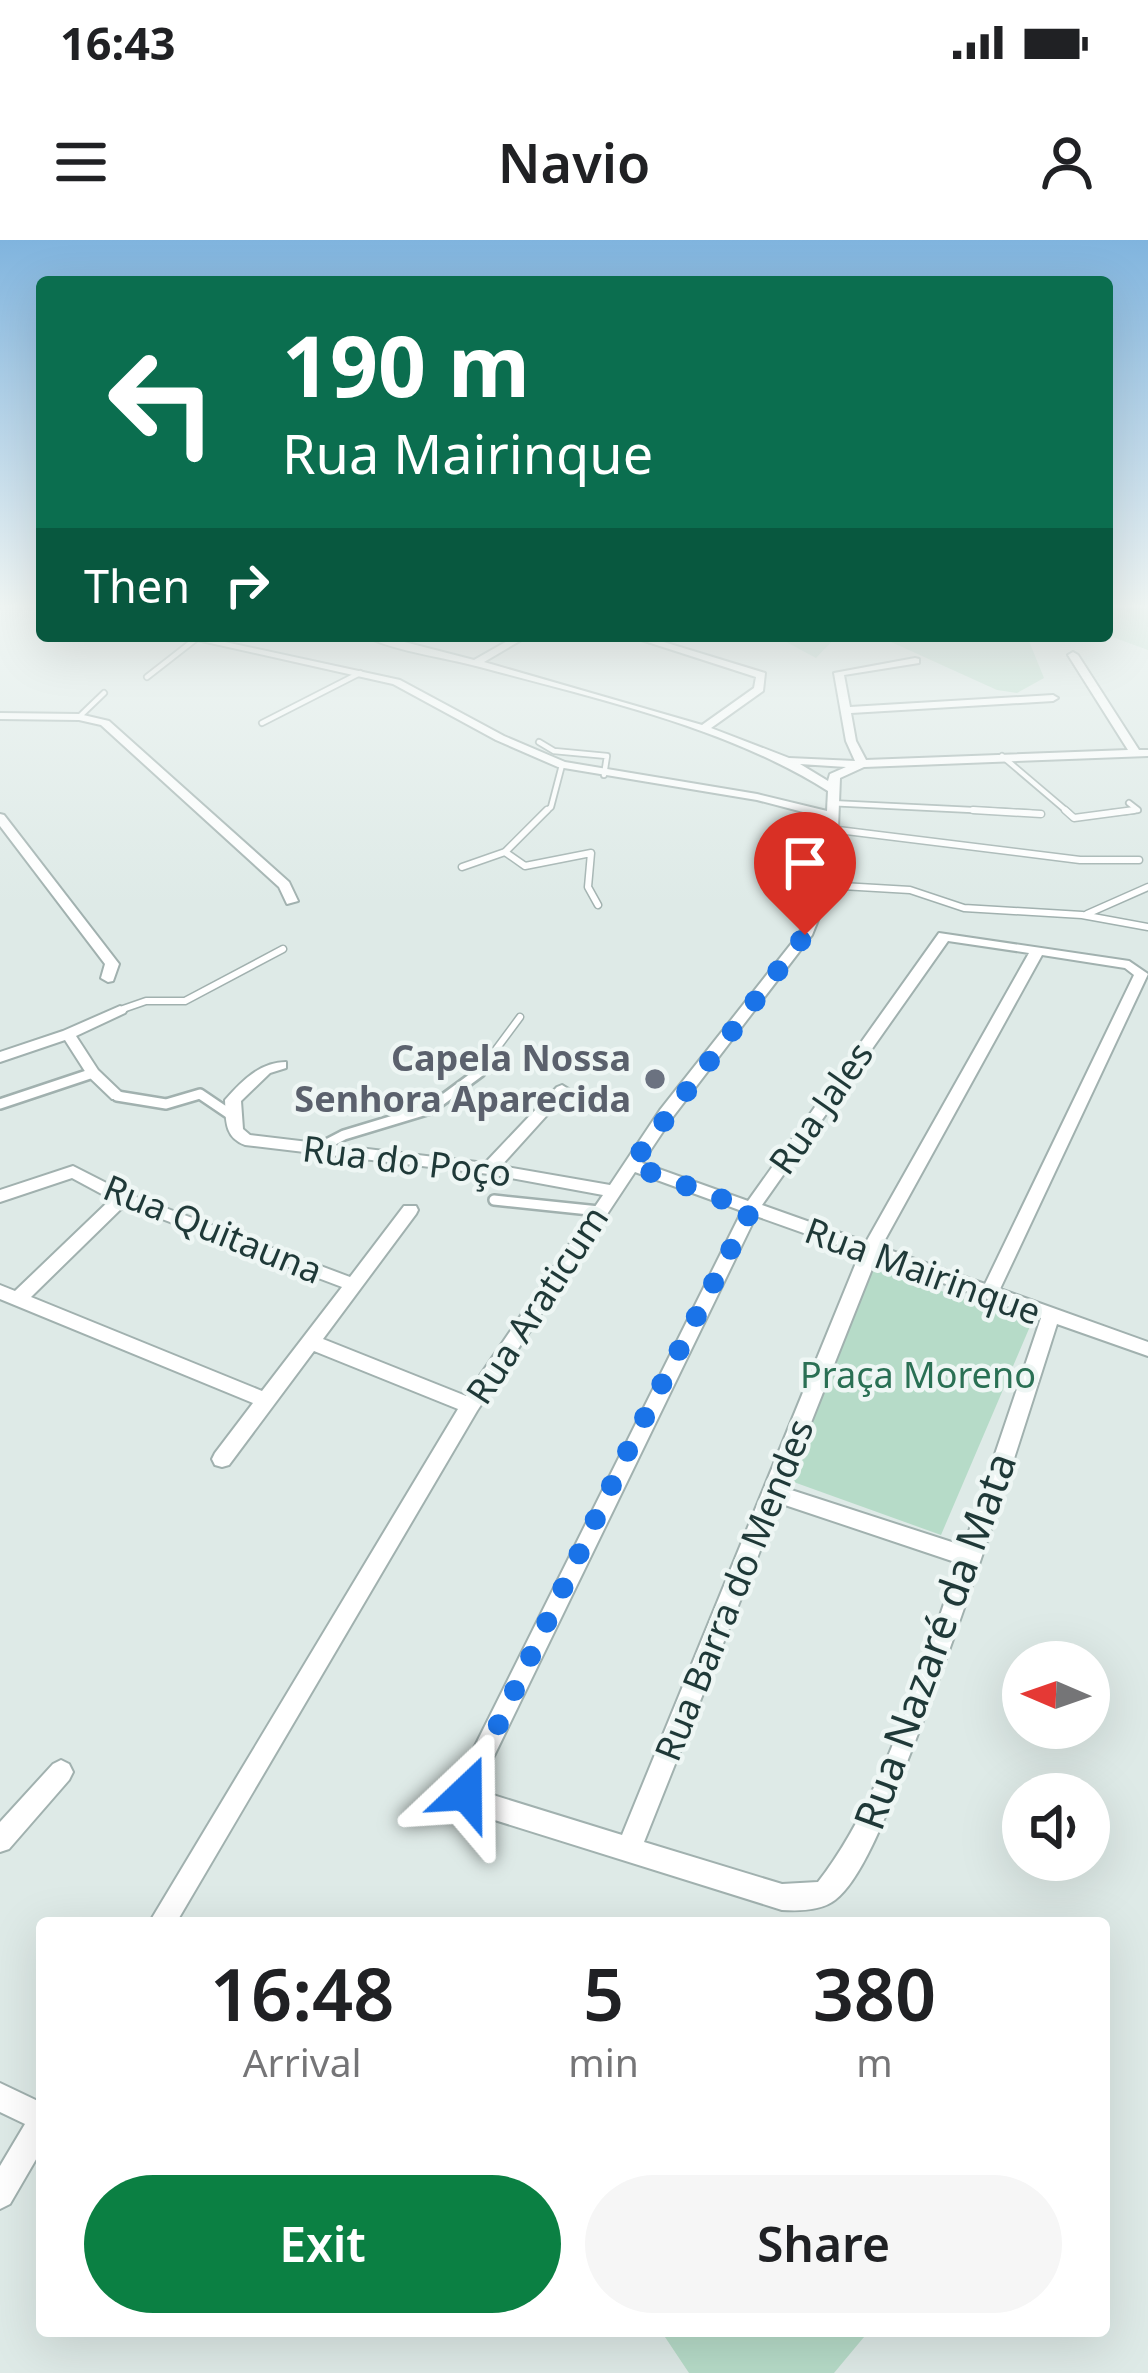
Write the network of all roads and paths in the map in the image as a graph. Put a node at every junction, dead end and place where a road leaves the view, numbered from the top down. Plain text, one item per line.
1 (89, 707) edge
2 (300, 707) edge
3 (443, 707) edge
4 (627, 707) edge
5 (734, 707) edge
6 (844, 707) edge
7 (904, 707) edge
8 (1108, 707) edge
9 (844, 710) junction
10 (0, 716) edge
11 (79, 716) junction
12 (262, 723) dead end
13 (703, 729) junction
14 (539, 742) dead end
15 (1141, 752) edge
16 (1002, 756) junction
17 (793, 760) junction
18 (859, 764) junction
19 (562, 765) junction
20 (604, 775) junction
21 (1129, 802) dead end
22 (831, 809) junction
23 (1041, 814) dead end
24 (0, 818) edge
25 (505, 852) junction
26 (1139, 860) dead end
27 (462, 867) dead end
28 (825, 884) junction
29 (1148, 887) edge
30 (292, 901) dead end
31 (598, 905) dead end
32 (1082, 915) junction
33 (1148, 927) edge
34 (283, 949) dead end
35 (1038, 950) junction
36 (107, 978) dead end
37 (120, 1010) joint
38 (520, 1017) dead end
39 (68, 1034) junction
40 (0, 1057) edge
41 (281, 1065) dead end
42 (93, 1072) junction
43 (562, 1090) dead end
44 (117, 1096) joint
45 (0, 1104) edge
46 (232, 1108) junction
47 (319, 1148) junction
48 (631, 1165) junction
49 (489, 1168) junction
50 (613, 1191) junction
51 (0, 1196) edge
52 (122, 1198) junction
53 (494, 1201) dead end
54 (410, 1210) dead end
55 (751, 1210) junction
56 (599, 1211) junction
57 (869, 1251) junction
58 (355, 1285) junction
59 (989, 1294) junction
60 (9, 1296) edge
61 (1050, 1317) junction
62 (312, 1342) junction
63 (1148, 1348) edge
64 (266, 1401) junction
65 (470, 1406) junction
66 (222, 1459) dead end
67 (775, 1493) junction
68 (970, 1558) junction
69 (62, 1772) dead end
70 (0, 1840) edge
71 (630, 1847) junction
72 (166, 1917) edge
73 (0, 2097) edge
74 (36, 2117) edge
75 (36, 2131) edge
76 (0, 2194) edge

1 - 11 lane
2 - 12 lane
3 - 19 street
4 - 13 street
5 - 13 street
6 - 9 street
7 - 9 street
8 - 15 street
9 - 18 street
10 - 11 street
11 - 30 street
13 - 17 street
14 - 20 lane
15 - 16 street
16 - 18 street
16 - 21 lane
17 - 18 street
17 - 22 street
18 - 22 street
19 - 20 street
19 - 25 lane
20 - 22 street
22 - 23 lane
22 - 26 lane
22 - 28 street, Rua Araticum
24 - 36 street
25 - 27 lane
25 - 31 lane
28 - 32 lane
28 - 48 street, Rua Araticum
29 - 32 lane
32 - 33 lane
34 - 37 lane
35 - 55 street, Rua Jales
35 - 57 street, Rua Barra do Mendes
35 - 59 street
37 - 39 street
38 - 47 lane
39 - 40 street
39 - 42 street
41 - 46 street
42 - 44 street
42 - 45 lane
43 - 49 street
44 - 46 lane
46 - 47 street, Rua do Poço
47 - 49 street, Rua do Poço
48 - 50 street, Rua Araticum
48 - 55 street, Rua Mairinque
49 - 50 street, Rua do Poço
50 - 56 street, Rua Araticum
51 - 52 street, Rua Quitauna
52 - 58 street, Rua Quitauna
52 - 60 street
53 - 56 lane
54 - 58 street
55 - 57 street, Rua Mairinque
55 - 71 street, Rua Jales
56 - 65 street, Rua Araticum
57 - 59 street, Rua Mairinque
57 - 67 street, Rua Barra do Mendes
58 - 62 street
59 - 61 street, Rua Mairinque
60 - 64 street
61 - 63 street, Rua Mairinque
61 - 68 street, Rua Nazaré da Mata
62 - 64 street
62 - 65 street
64 - 66 street
65 - 72 street, Rua Araticum
67 - 68 street
67 - 71 street, Rua Barra do Mendes
68 - 71 street, Rua Nazaré da Mata
69 - 70 street
73 - 74 street
75 - 76 street

